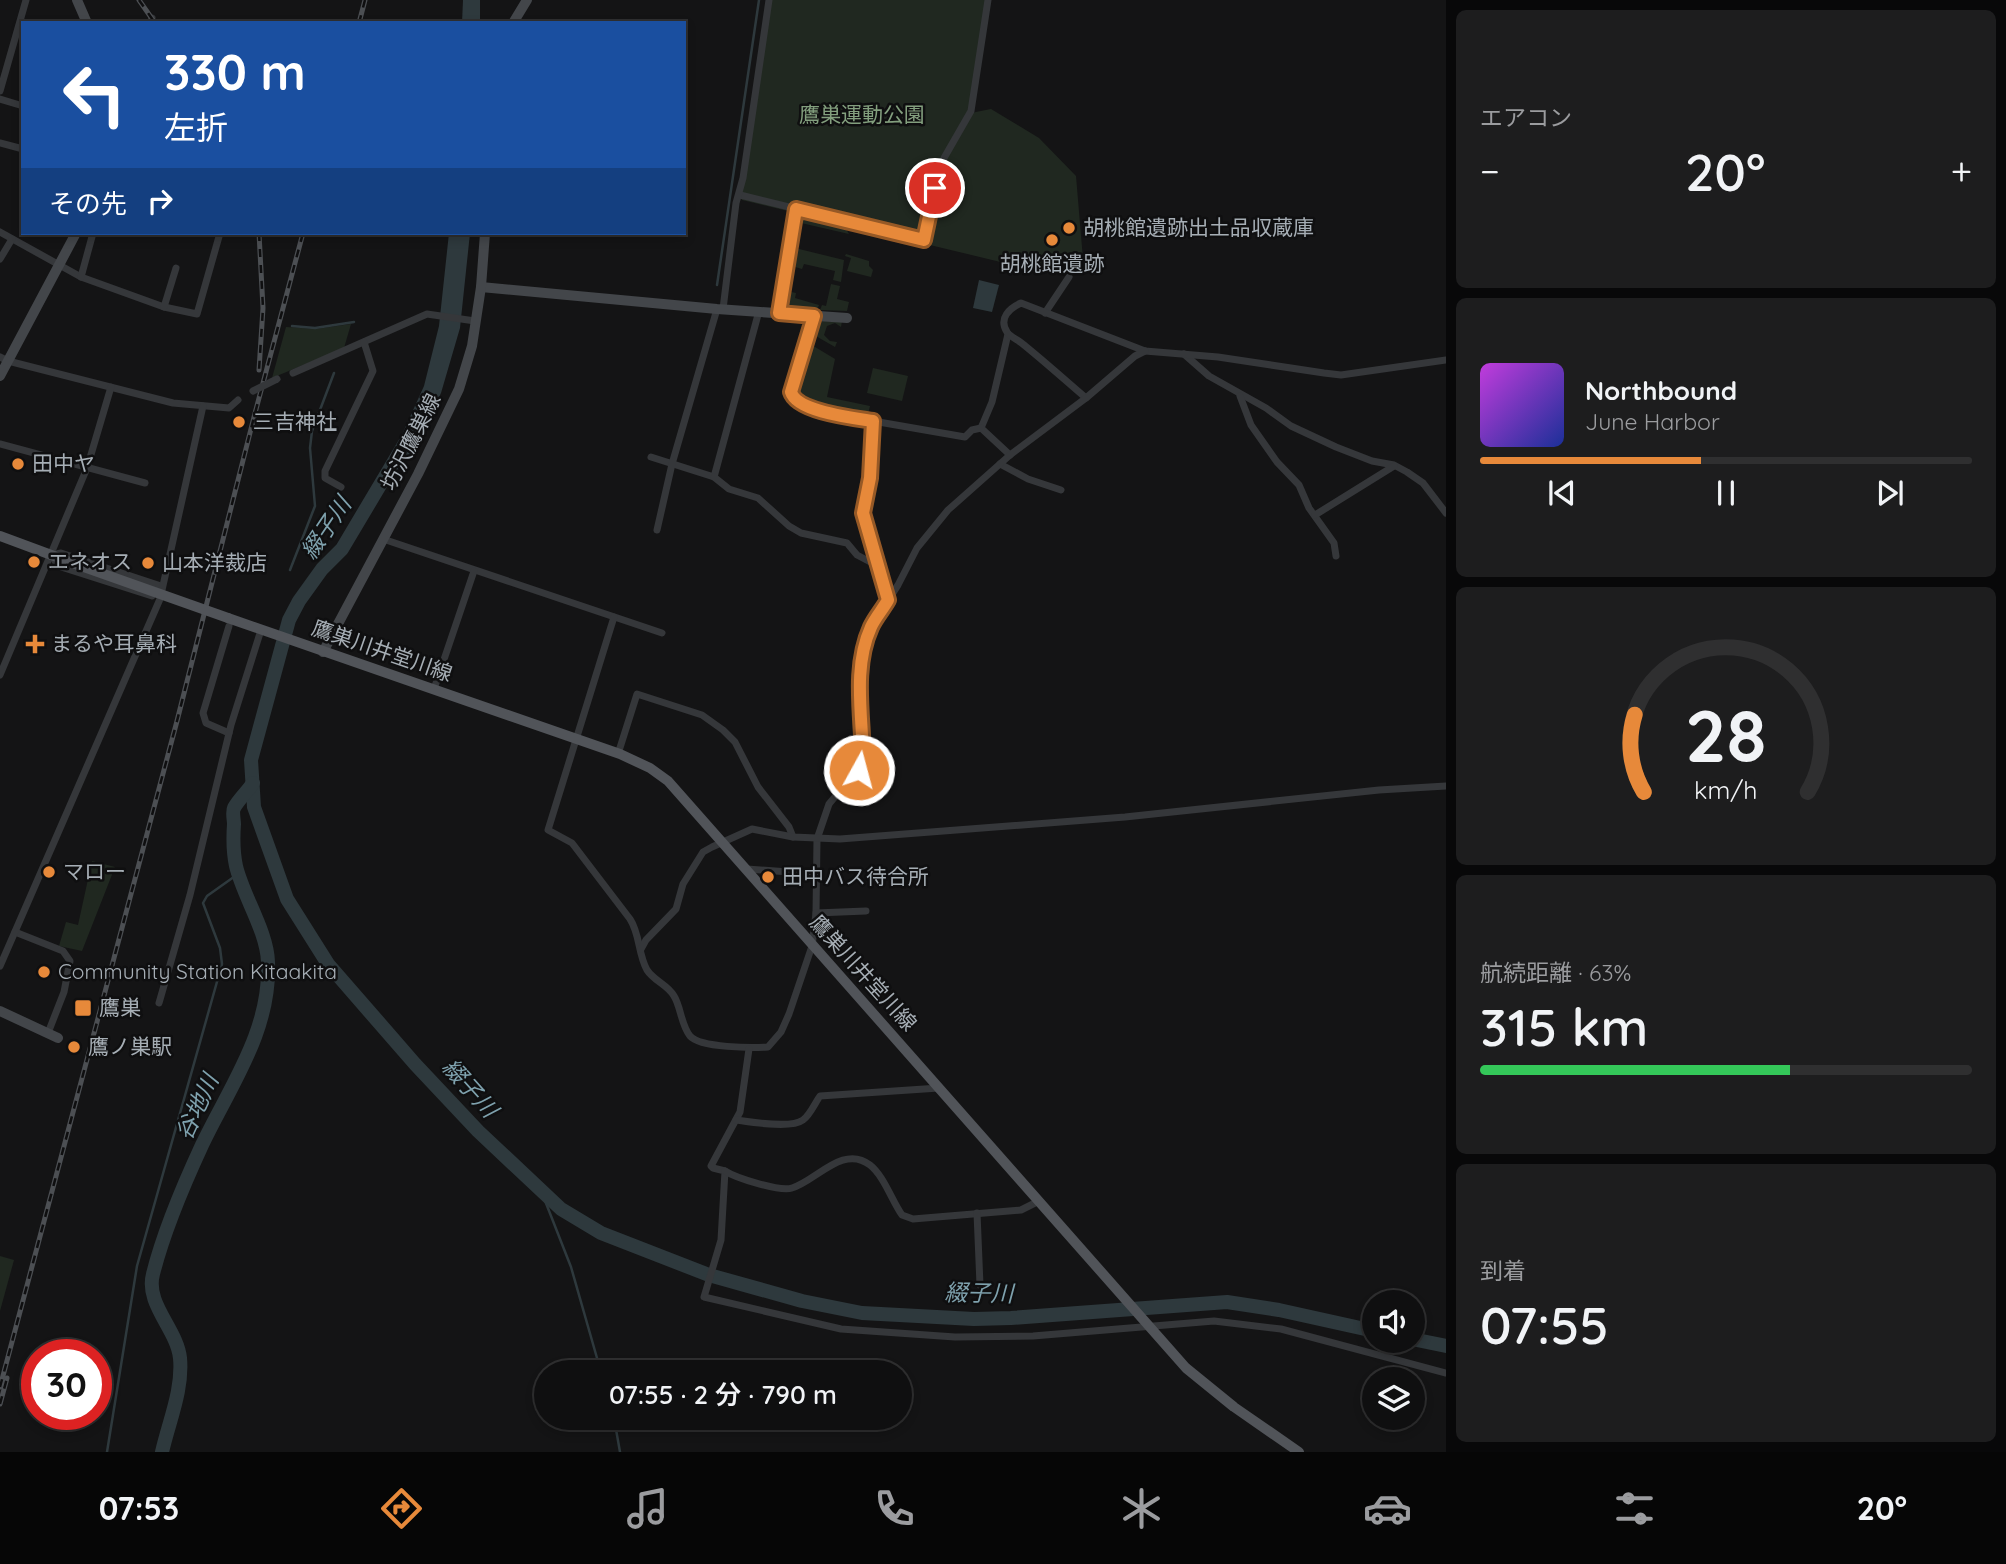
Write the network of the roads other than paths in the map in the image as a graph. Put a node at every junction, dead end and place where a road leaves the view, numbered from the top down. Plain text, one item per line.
1 (26, 0) edge
2 (77, 0) edge
3 (527, 0) edge
4 (769, 0) edge
5 (988, 0) edge
6 (86, 21) edge
7 (514, 21) edge
8 (0, 91) edge
9 (0, 99) edge
10 (21, 105) edge
11 (0, 143) edge
12 (21, 148) edge
13 (740, 195) junction
14 (796, 209) junction
15 (0, 232) edge
16 (75, 235) edge
17 (92, 235) edge
18 (219, 235) edge
19 (485, 235) edge
20 (12, 239) junction
21 (0, 259) edge
22 (60, 264) junction
23 (176, 268) dead end
24 (81, 277) junction
25 (1069, 277) dead end
26 (481, 287) junction
27 (164, 307) junction
28 (720, 309) junction
29 (759, 311) junction
30 (779, 313) junction
31 (1045, 313) junction
32 (814, 316) junction
33 (847, 318) dead end
34 (472, 321) junction
35 (1007, 334) junction
36 (364, 342) junction
37 (1145, 351) junction
38 (1184, 354) junction
39 (4, 359) edge
40 (1446, 360) edge
41 (293, 373) dead end
42 (0, 376) edge
43 (276, 379) dead end
44 (111, 387) junction
45 (253, 391) dead end
46 (1240, 395) junction
47 (1086, 398) junction
48 (238, 400) dead end
49 (204, 406) junction
50 (873, 421) junction
51 (981, 428) junction
52 (0, 444) edge
53 (1010, 455) junction
54 (651, 457) dead end
55 (672, 464) junction
56 (1000, 464) junction
57 (1394, 466) junction
58 (87, 468) junction
59 (714, 477) junction
60 (145, 483) dead end
61 (341, 487) dead end
62 (1061, 490) dead end
63 (1446, 513) edge
64 (1315, 515) junction
65 (657, 530) dead end
66 (0, 536) edge
67 (383, 539) junction
68 (51, 555) junction
69 (1336, 556) dead end
70 (878, 566) junction
71 (474, 571) junction
72 (161, 586) junction
73 (160, 599) junction
74 (888, 600) junction
75 (614, 617) junction
76 (229, 622) junction
77 (264, 631) junction
78 (662, 633) dead end
79 (323, 652) junction
80 (0, 675) edge
81 (434, 689) junction
82 (229, 733) junction
83 (575, 739) junction
84 (618, 754) junction
85 (1446, 786) edge
86 (793, 837) junction
87 (817, 839) junction
88 (722, 841) junction
89 (746, 869) junction
90 (816, 874) junction
91 (866, 911) dead end
92 (816, 913) junction
93 (15, 932) junction
94 (0, 944) edge
95 (812, 946) junction
96 (9, 947) junction
97 (640, 949) junction
98 (0, 966) edge
99 (159, 1003) dead end
100 (0, 1011) edge
101 (53, 1036) joint
102 (750, 1049) junction
103 (939, 1088) junction
104 (736, 1119) junction
105 (725, 1171) junction
106 (1039, 1202) junction
107 (977, 1213) junction
108 (980, 1285) dead end
109 (1148, 1325) junction
110 (1446, 1373) edge
111 (1299, 1452) edge

1 - 8 street
2 - 6 street
3 - 7 street
4 - 13 street
5 - 14 street
9 - 10 street
11 - 12 street
13 - 14 street
13 - 28 street
14 - 30 street
15 - 20 street
16 - 22 street
17 - 24 street
18 - 27 street
19 - 26 street, 坊沢鷹巣線
20 - 21 street
20 - 22 street
22 - 24 street
22 - 39 street
23 - 27 street
24 - 27 street
25 - 31 street
26 - 28 street
26 - 34 street, 坊沢鷹巣線
28 - 29 street
28 - 55 street
29 - 30 street
29 - 59 street
30 - 32 street
31 - 35 street
31 - 37 street
32 - 33 street
32 - 50 street
34 - 36 street
34 - 67 street, 坊沢鷹巣線
35 - 47 street
35 - 51 street
36 - 41 street
36 - 61 street
37 - 38 street
37 - 47 street
38 - 40 street
38 - 46 street
39 - 42 street
39 - 44 street
43 - 45 street, bridge
44 - 49 street
44 - 58 street
46 - 57 street
46 - 64 street
47 - 53 street
48 - 49 street
49 - 72 street
50 - 51 street
50 - 70 street
51 - 53 street
52 - 58 street
53 - 56 street
54 - 55 street
55 - 59 street
55 - 65 street
56 - 62 street
56 - 74 street
57 - 63 street
57 - 64 street
58 - 60 street
58 - 68 street
59 - 70 street
64 - 69 street
66 - 68 main road, 鷹巣川井堂川線
67 - 71 street
67 - 79 street, 坊沢鷹巣線
68 - 72 street
68 - 73 street
68 - 76 main road, 鷹巣川井堂川線, bridge
68 - 80 street
70 - 74 street
71 - 75 street
71 - 81 street
72 - 73 street
73 - 93 street
74 - 87 street
75 - 78 street
75 - 83 street
76 - 77 main road, 鷹巣川井堂川線
76 - 82 street
77 - 79 main road, 鷹巣川井堂川線
77 - 82 street
79 - 81 main road, 鷹巣川井堂川線
81 - 83 main road, 鷹巣川井堂川線
82 - 99 street
83 - 84 main road, 鷹巣川井堂川線
83 - 97 street
84 - 86 street
84 - 88 main road, 鷹巣川井堂川線
85 - 87 street
86 - 87 street
86 - 88 street
87 - 90 street
88 - 89 main road, 鷹巣川井堂川線
88 - 97 street
89 - 90 street
89 - 95 main road, 鷹巣川井堂川線
90 - 92 street
91 - 92 street
92 - 95 street
93 - 96 street
93 - 101 street
94 - 96 street
95 - 102 street
95 - 103 main road, 鷹巣川井堂川線
96 - 98 street
97 - 102 street
100 - 101 street
102 - 104 street
103 - 104 street
103 - 106 main road, 鷹巣川井堂川線
104 - 105 street
105 - 107 street
105 - 109 street
106 - 107 street
106 - 109 main road, 鷹巣川井堂川線
107 - 108 street
109 - 110 street
109 - 111 main road, 鷹巣川井堂川線

